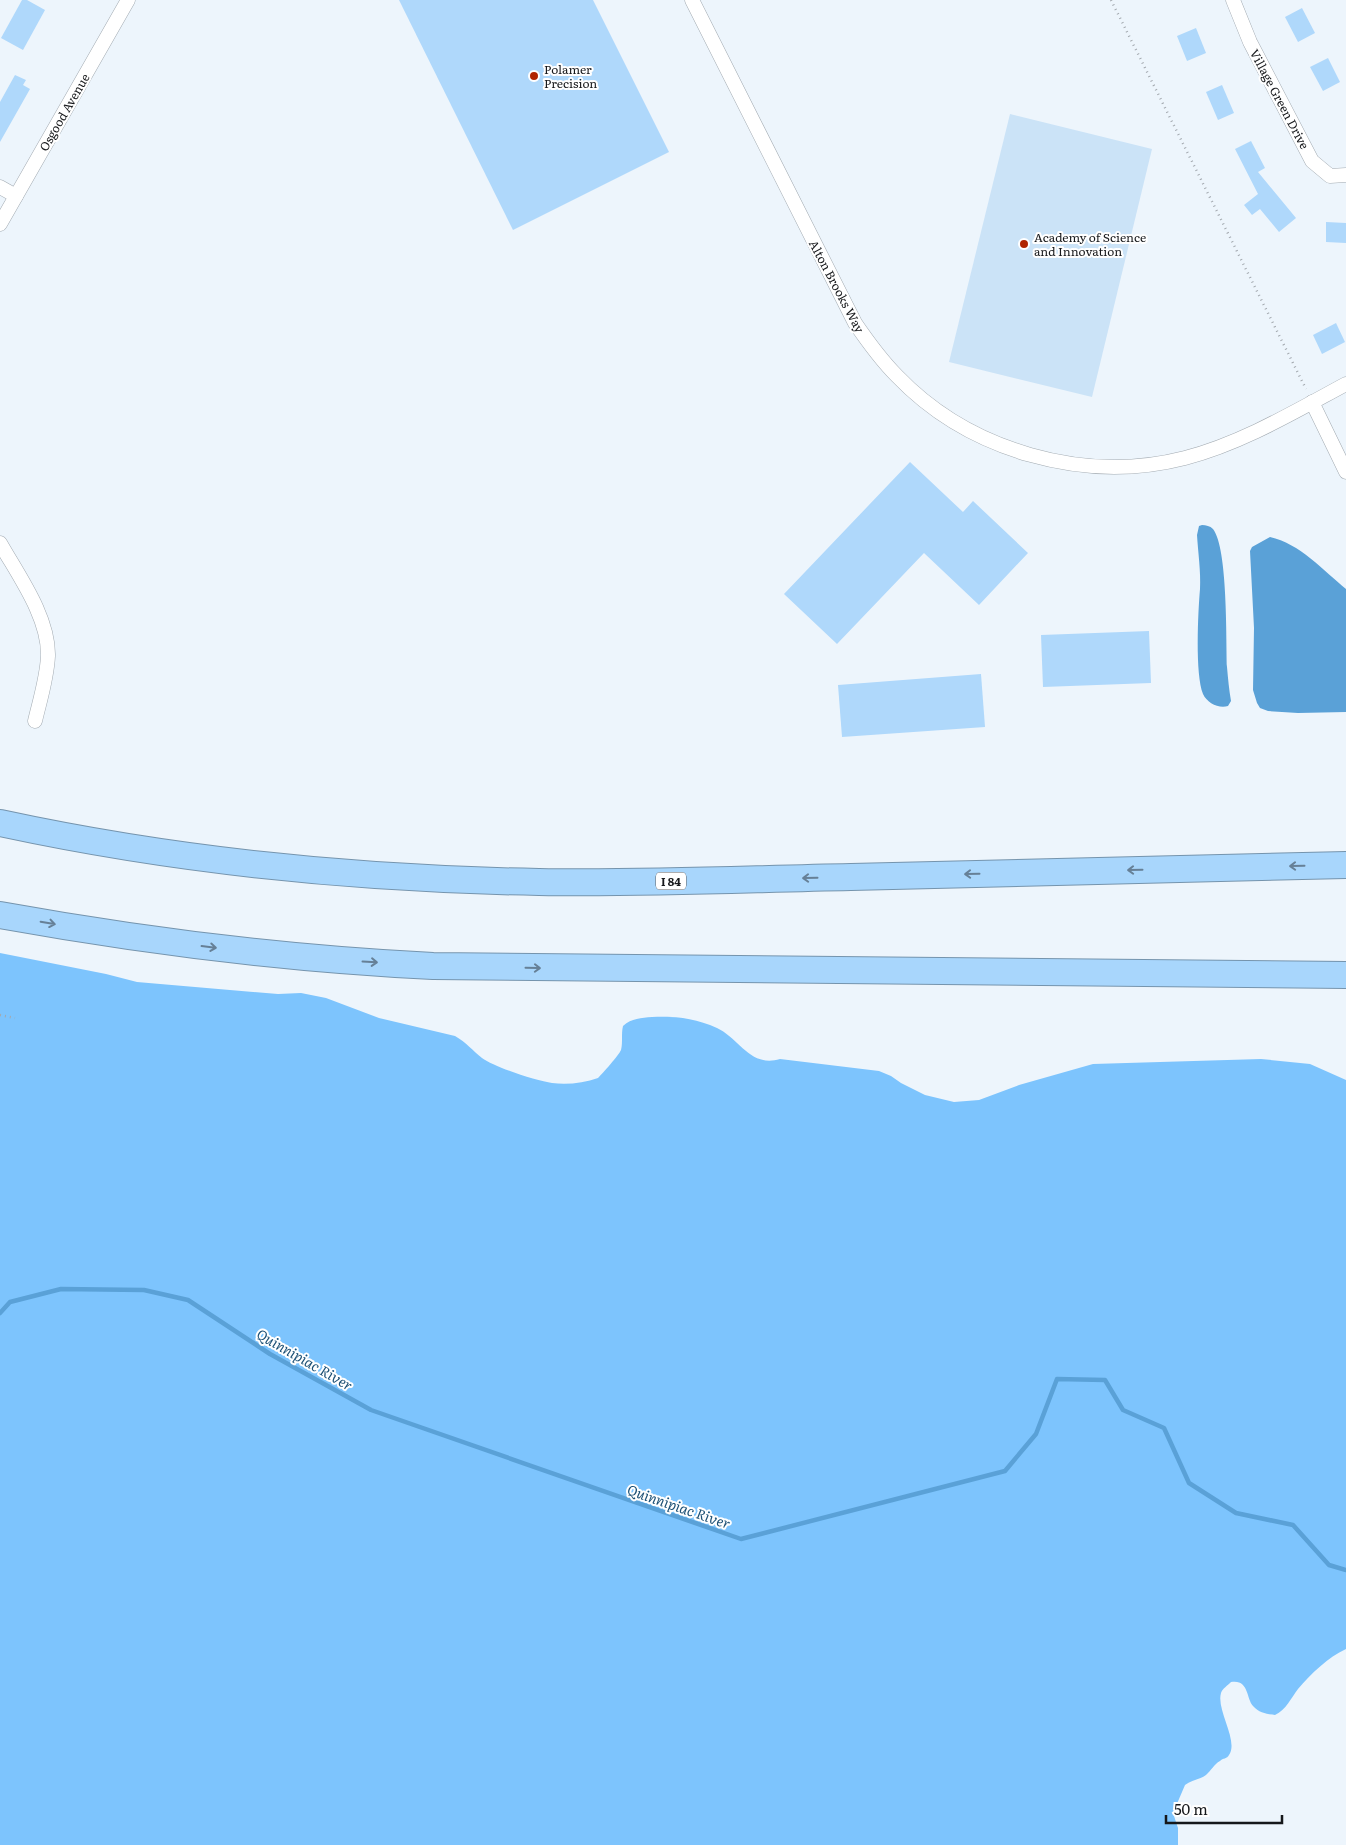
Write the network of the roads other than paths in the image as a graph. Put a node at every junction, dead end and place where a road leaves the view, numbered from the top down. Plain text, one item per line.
1 (128, 0) edge
2 (692, 0) edge
3 (1233, 0) edge
4 (1346, 175) edge
5 (0, 187) edge
6 (16, 196) junction
7 (0, 224) edge
8 (1346, 384) edge
9 (1312, 402) junction
10 (1346, 472) edge
11 (0, 543) edge
12 (35, 721) dead end
13 (0, 823) edge
14 (1346, 865) edge
15 (0, 915) edge
16 (1346, 976) edge

1 - 6 street, Osgood Avenue
2 - 9 street, Alton Brooks Way
3 - 4 street, Village Green Drive
5 - 6 street
6 - 7 street, Osgood Avenue
8 - 9 street, Alton Brooks Way
9 - 10 street
11 - 12 street
14 -> 13 highway, I 84
15 -> 16 highway

